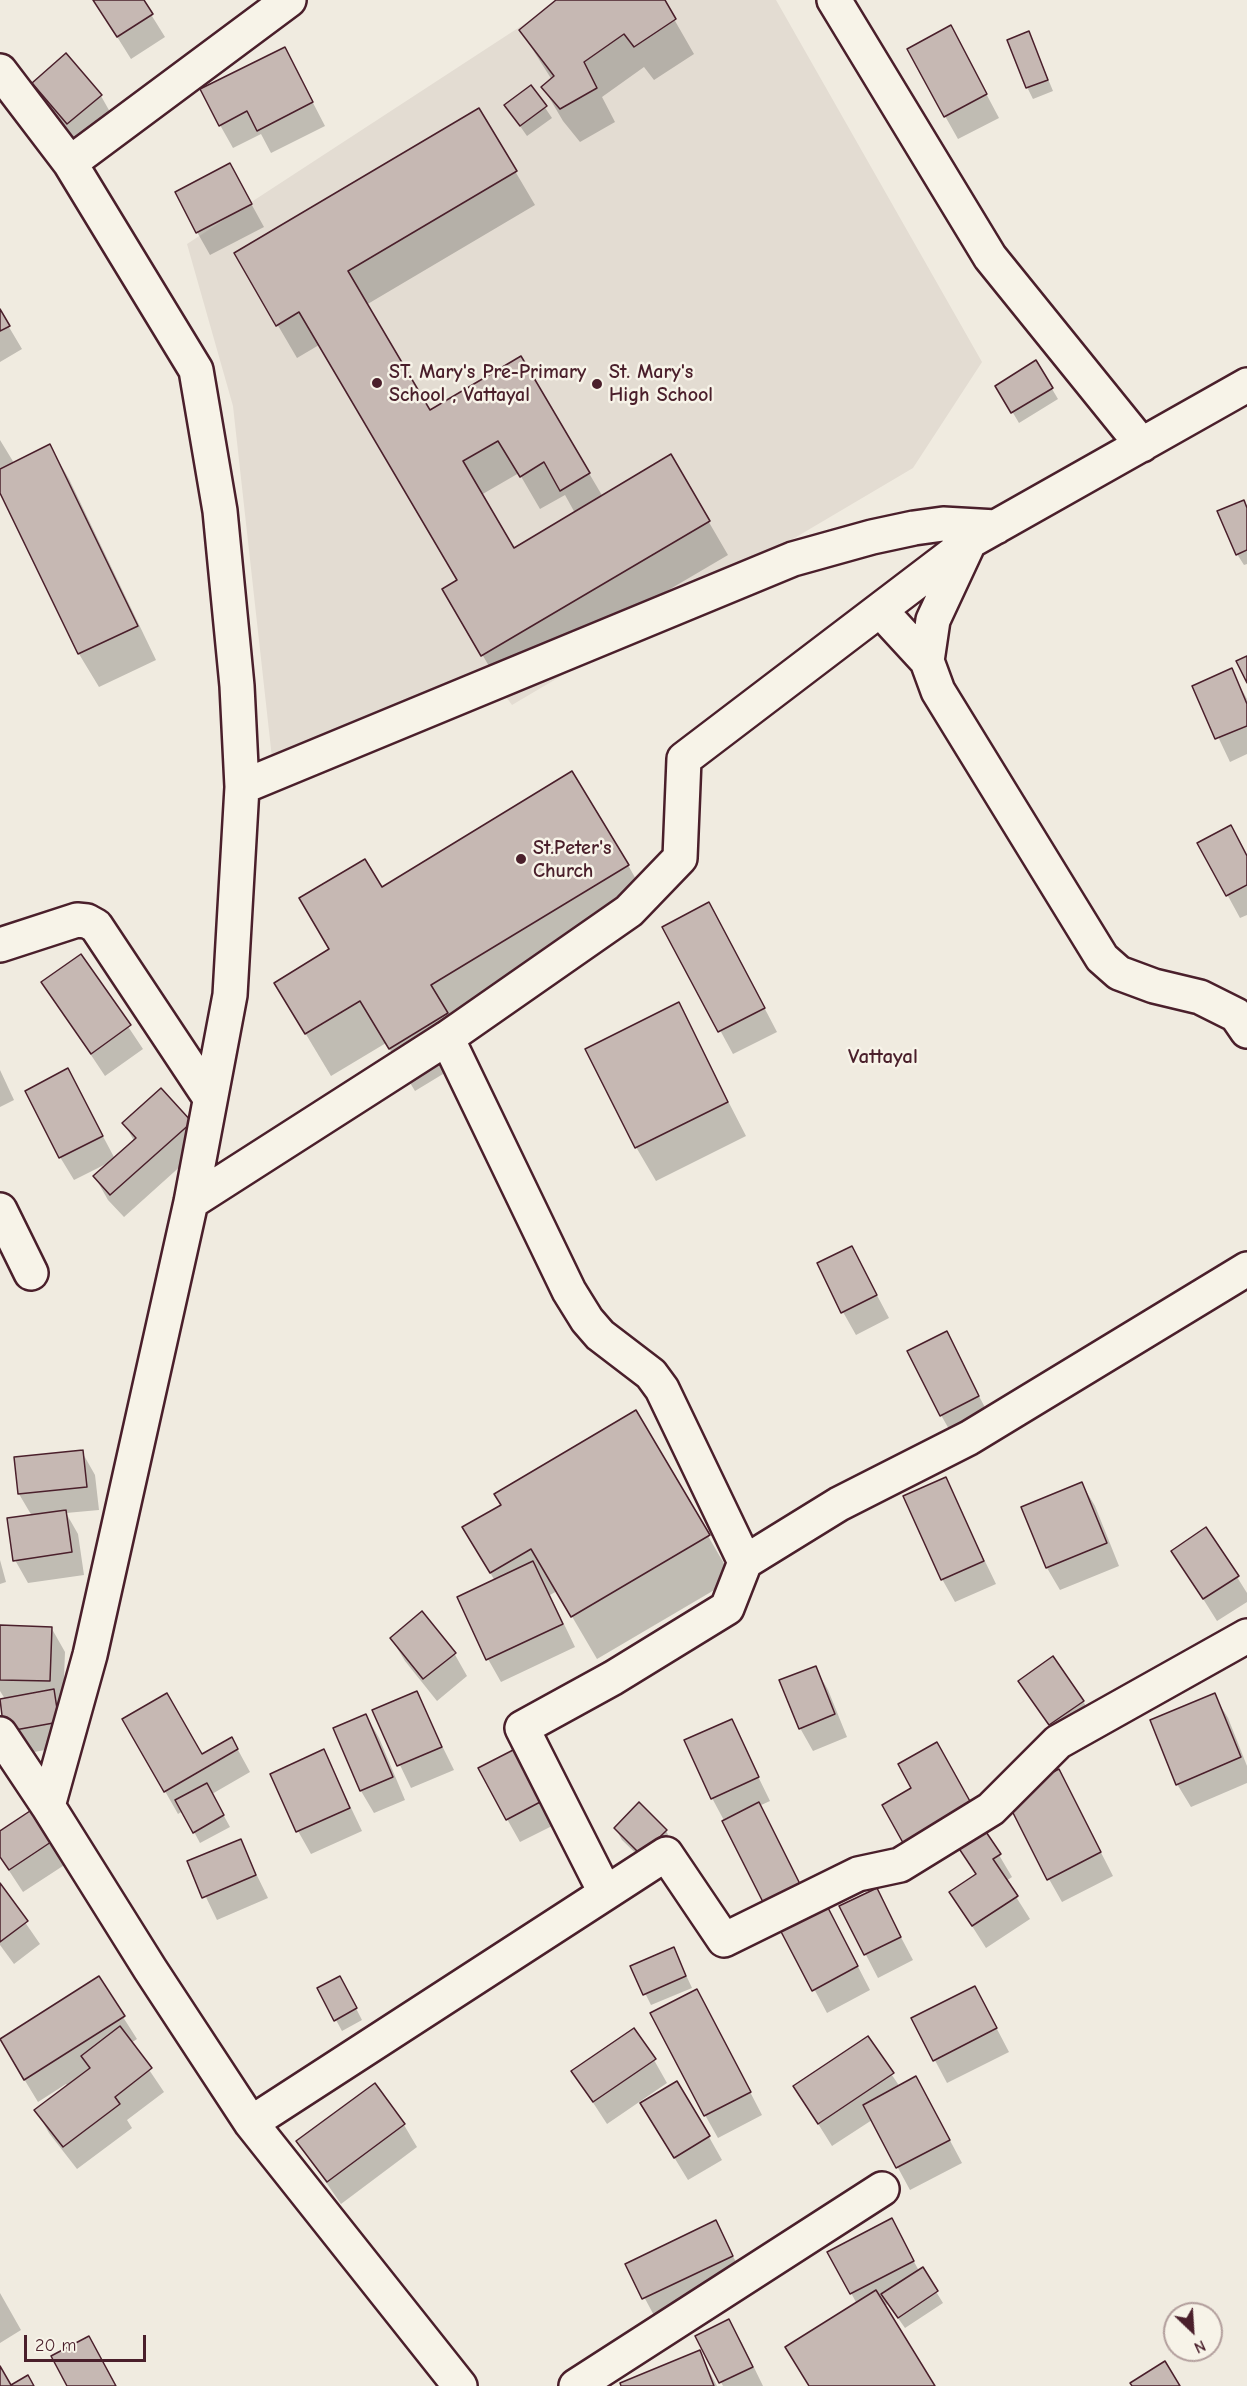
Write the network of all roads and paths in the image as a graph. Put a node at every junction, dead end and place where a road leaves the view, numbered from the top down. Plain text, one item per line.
1 (289, 0) edge
2 (834, 0) edge
3 (0, 71) edge
4 (70, 163) junction
5 (1247, 385) edge
6 (1142, 445) junction
7 (982, 535) junction
8 (880, 610) junction
9 (927, 661) junction
10 (242, 787) junction
11 (0, 945) edge
12 (1247, 1030) edge
13 (447, 1038) junction
14 (210, 1098) junction
15 (191, 1202) junction
16 (0, 1210) edge
17 (1247, 1269) edge
18 (31, 1273) dead end
19 (745, 1562) junction
20 (1247, 1636) edge
21 (0, 1734) edge
22 (48, 1806) junction
23 (605, 1892) junction
24 (251, 2123) junction
25 (882, 2189) dead end
26 (460, 2386) edge
27 (576, 2386) edge

1 - 4 street
2 - 6 street
3 - 4 street
4 - 10 street
5 - 6 street
6 - 7 street
7 - 8 street
7 - 9 street
7 - 10 street
8 - 9 street
8 - 13 street
9 - 12 street
10 - 14 street
11 - 14 street
13 - 15 street
13 - 19 street
14 - 15 street
15 - 22 street
16 - 18 street
17 - 19 street
19 - 23 street
20 - 23 street
21 - 22 street
22 - 24 street
23 - 24 street
24 - 26 street
25 - 27 street

